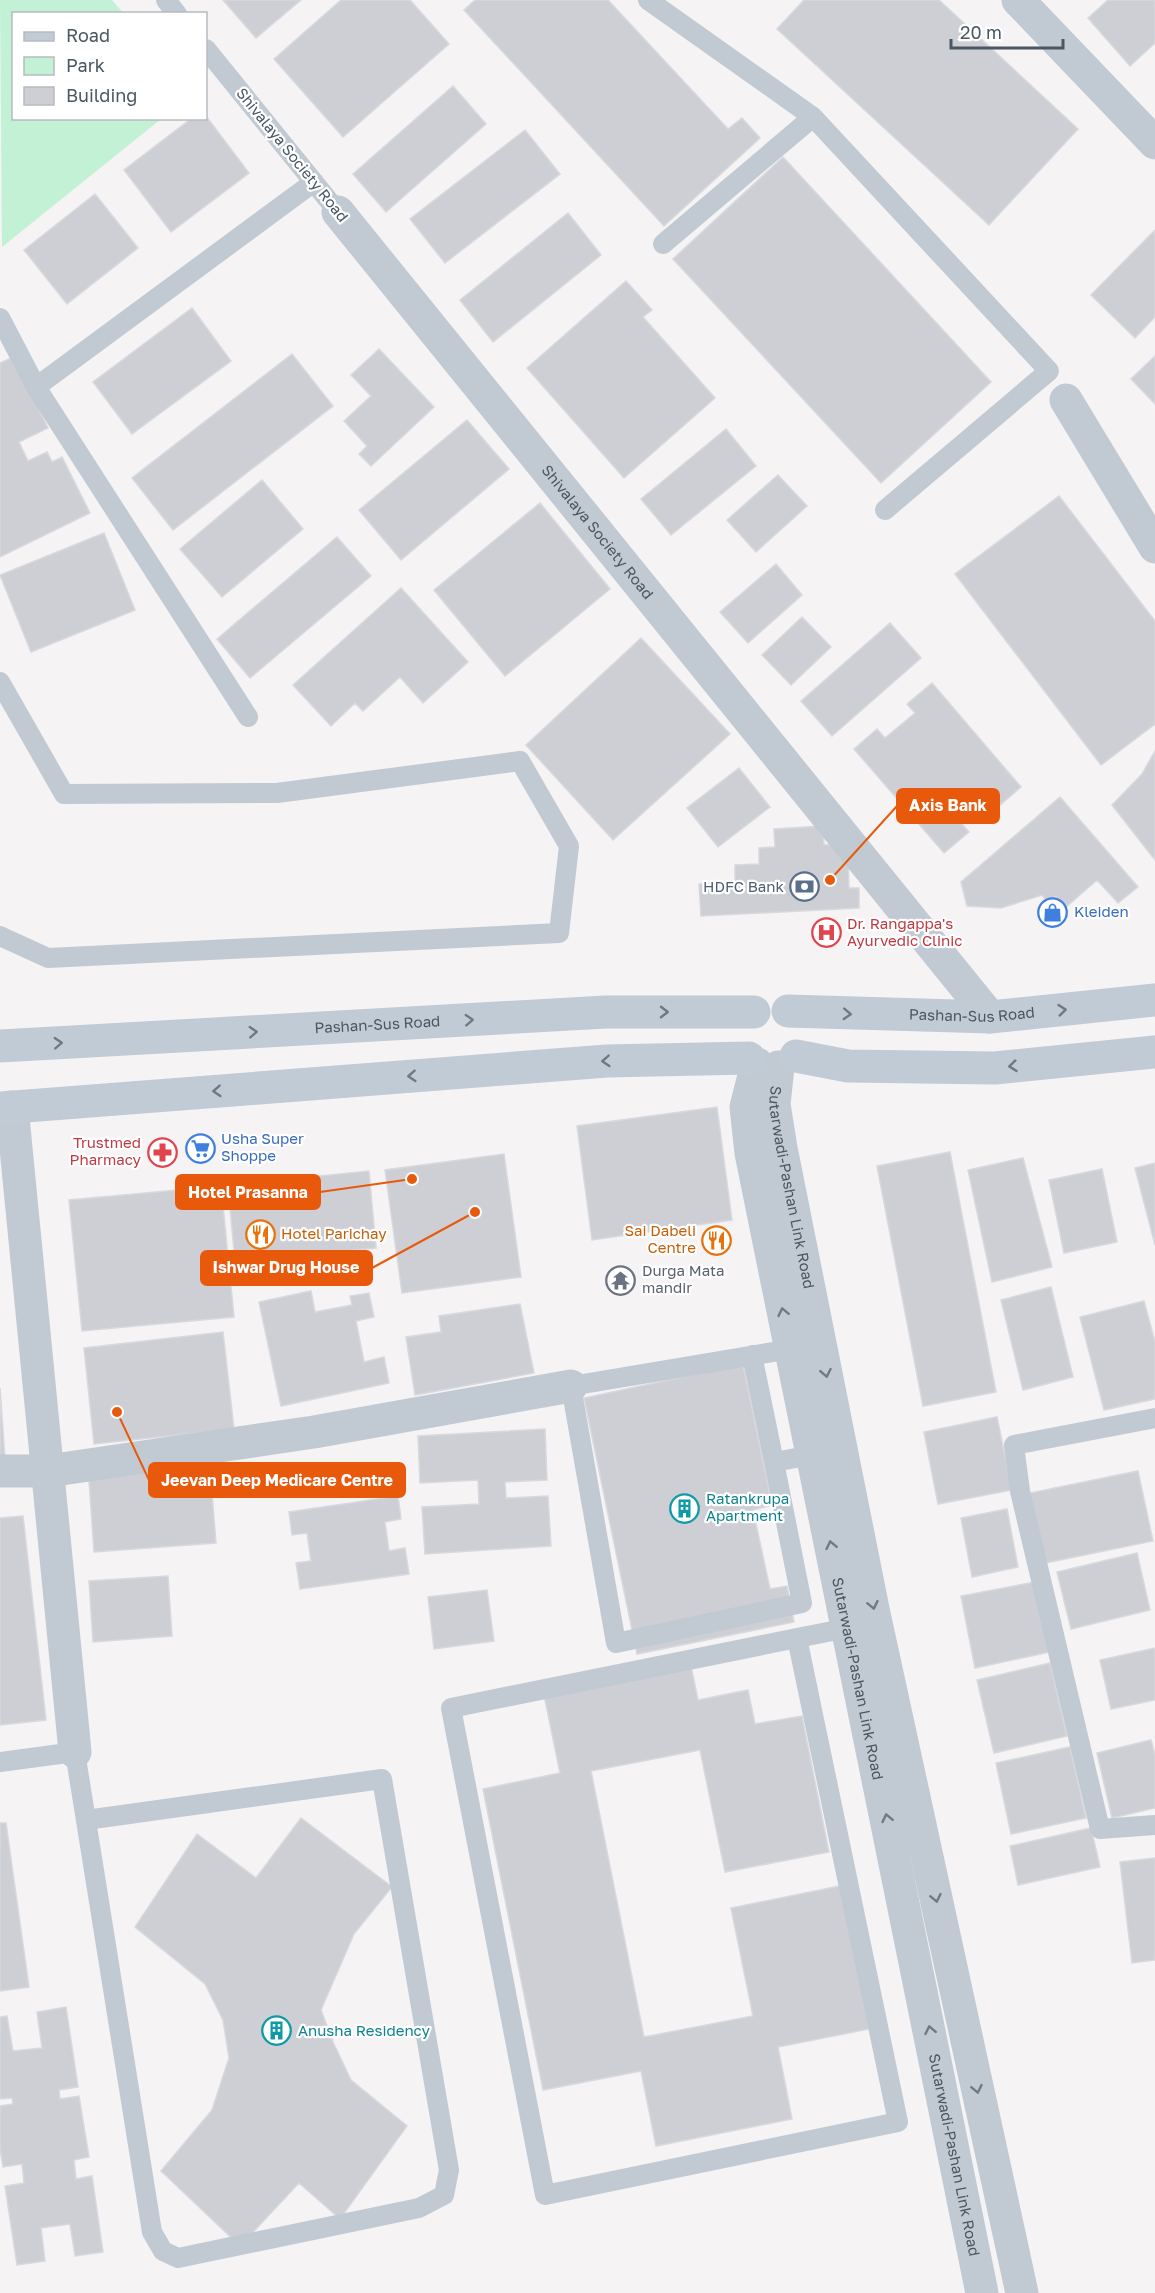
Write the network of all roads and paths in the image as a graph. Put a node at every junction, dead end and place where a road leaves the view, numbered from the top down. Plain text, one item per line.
1 (166, 0) edge
2 (648, 0) edge
3 (1018, 0) edge
4 (175, 12) edge
5 (207, 49) edge
6 (813, 117) junction
7 (1155, 143) edge
8 (314, 182) junction
9 (338, 212) joint
10 (663, 244) dead end
11 (0, 318) edge
12 (1049, 371) junction
13 (36, 387) junction
14 (1066, 400) joint
15 (885, 510) dead end
16 (1155, 547) edge
17 (0, 682) edge
18 (248, 717) dead end
19 (0, 936) edge
20 (1155, 1000) edge
21 (754, 1011) junction
22 (788, 1011) junction
23 (990, 1017) junction
24 (2, 1043) edge
25 (1155, 1052) edge
26 (770, 1061) junction
27 (6, 1108) edge
28 (791, 1349) junction
29 (752, 1355) junction
30 (571, 1386) junction
31 (1154, 1423) edge
32 (812, 1455) junction
33 (774, 1462) junction
34 (0, 1471) edge
35 (48, 1471) junction
36 (848, 1628) junction
37 (797, 1638) junction
38 (75, 1752) junction
39 (0, 1762) edge
40 (86, 1820) junction
41 (1155, 1825) edge
42 (910, 1855) junction
43 (982, 2293) edge
44 (1022, 2293) edge

1 - 4 lane
2 - 6 lane
3 - 7 street
5 - 8 lane, Shivalaya Society Road
6 - 10 lane
6 - 12 lane
8 - 9 lane, Shivalaya Society Road
8 - 13 lane
9 - 23 street, Shivalaya Society Road
11 - 13 lane
12 - 14 lane
12 - 15 lane
13 - 18 lane
14 - 16 street
17 - 19 lane
23 -> 20 main road, Pashan-Sus Road
21 - 22 main road
24 -> 21 main road, Pashan-Sus Road
21 - 26 main road
22 -> 23 main road, Pashan-Sus Road
22 - 26 main road
25 -> 26 main road
26 -> 27 main road
28 -> 26 street, Sutarwadi-Pashan Link Road
26 -> 42 street, Sutarwadi-Pashan Link Road
27 - 35 street
28 - 29 lane
28 - 32 street, Sutarwadi-Pashan Link Road
29 - 30 lane
29 - 33 lane
30 - 33 lane
30 - 35 street
31 - 41 lane
32 - 33 lane
36 -> 32 street, Sutarwadi-Pashan Link Road
34 - 35 street
35 - 38 street
36 - 37 lane
42 -> 36 street, Sutarwadi-Pashan Link Road
37 - 37 lane
38 - 39 lane
38 - 40 lane
40 - 40 lane
43 -> 42 street, Sutarwadi-Pashan Link Road
42 -> 44 street, Sutarwadi-Pashan Link Road

